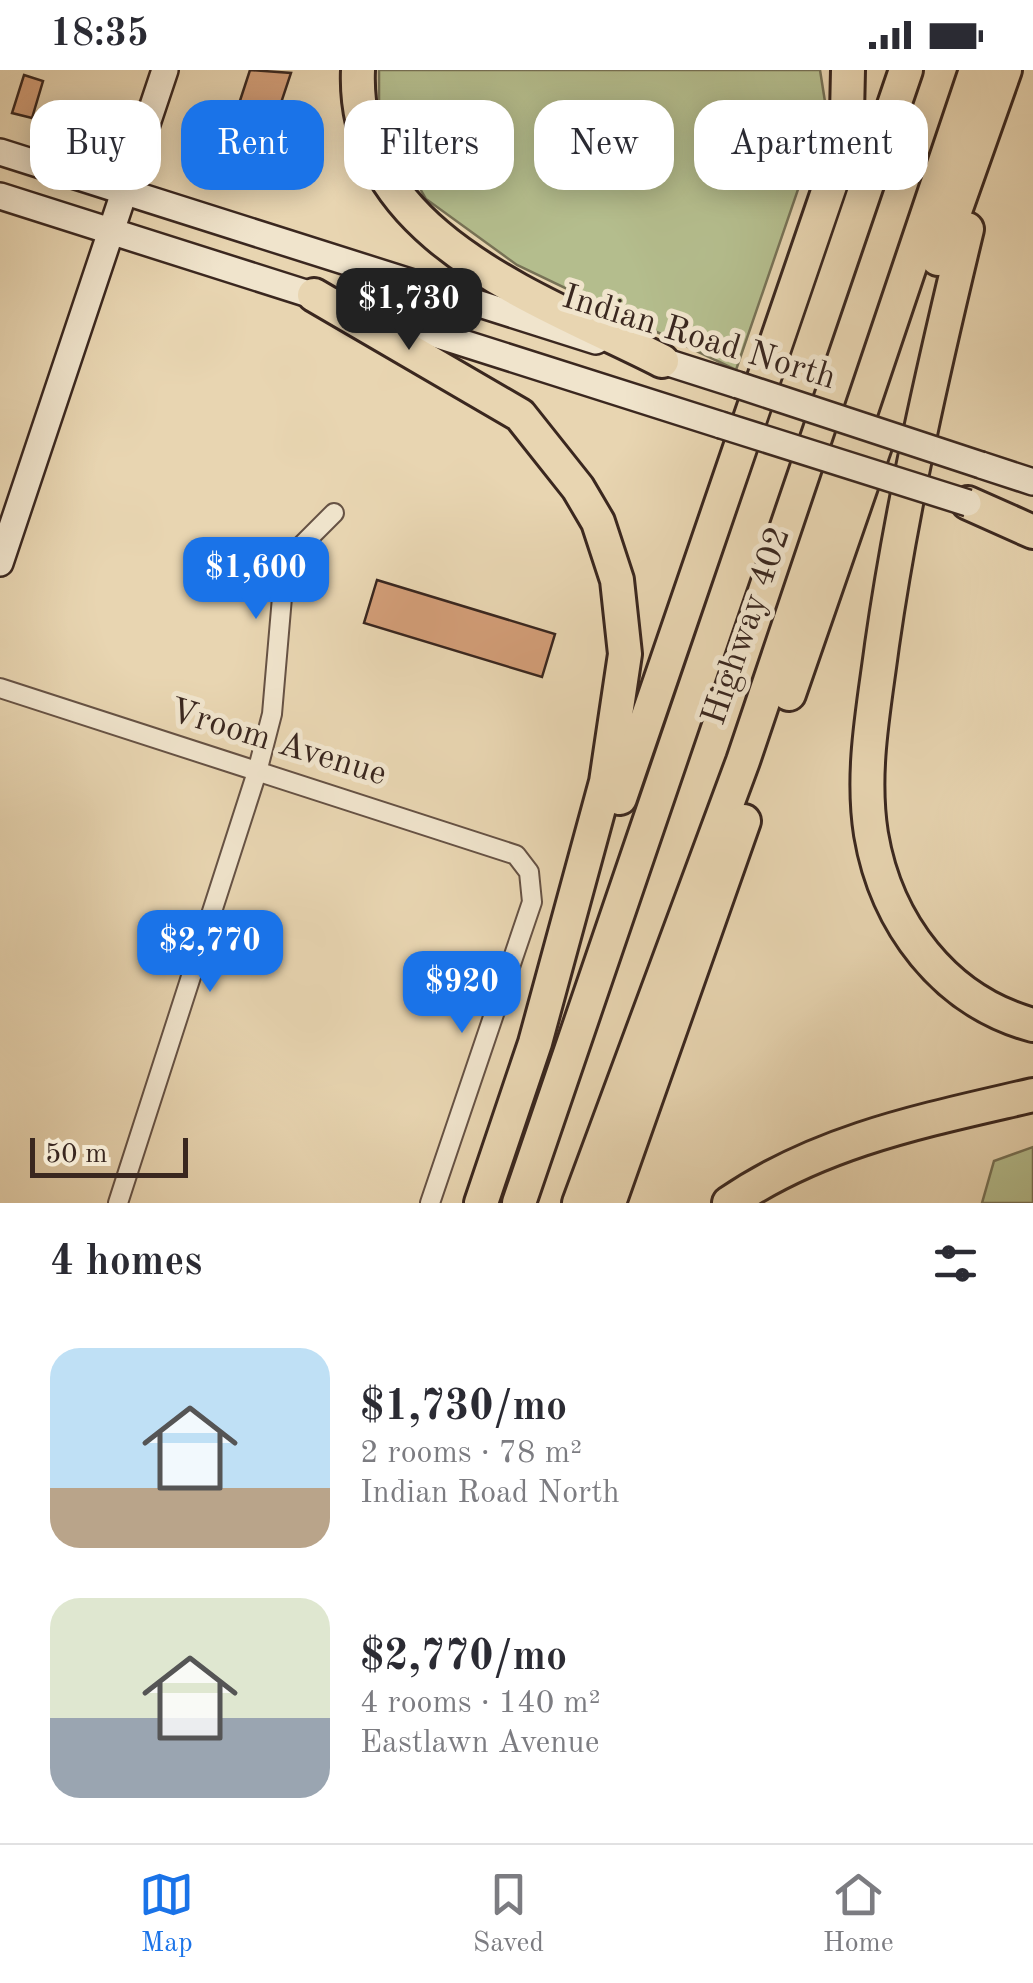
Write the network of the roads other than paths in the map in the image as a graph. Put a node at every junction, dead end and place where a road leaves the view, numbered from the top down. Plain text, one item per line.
1 (165, 70) edge
2 (358, 70) edge
3 (848, 70) edge
4 (906, 70) edge
5 (953, 70) edge
6 (976, 70) edge
7 (1006, 70) edge
8 (0, 152) edge
9 (126, 194) junction
10 (0, 196) edge
11 (113, 232) junction
12 (314, 295) junction
13 (662, 360) junction
14 (1033, 482) edge
15 (968, 503) junction
16 (334, 514) dead end
17 (1033, 524) edge
18 (1033, 532) edge
19 (0, 563) edge
20 (0, 688) edge
21 (257, 772) junction
22 (1033, 1026) edge
23 (536, 1043) junction
24 (1033, 1095) edge
25 (118, 1203) edge
26 (430, 1203) edge
27 (481, 1203) edge
28 (519, 1203) edge
29 (564, 1203) edge
30 (579, 1203) edge
31 (610, 1203) edge
32 (729, 1203) edge

1 - 9 main road
2 - 13 highway
3 - 23 highway
4 - 28 highway, Highway 402
5 - 29 highway
6 - 30 highway, Highway 402
7 - 22 highway
7 - 31 highway
8 - 9 main road, Indian Road North
9 - 11 main road
9 - 13 main road, Indian Road North
10 - 11 main road, Indian Road North
11 - 12 main road, Indian Road North
11 - 19 main road
12 - 15 main road, Indian Road North, bridge
12 - 23 highway
13 - 14 main road, Indian Road North, bridge
15 - 17 main road, Indian Road North
15 - 18 highway
16 - 21 street
20 - 21 street, Vroom Avenue
21 - 25 street
21 - 26 street, Vroom Avenue
23 - 27 highway
24 - 32 highway

